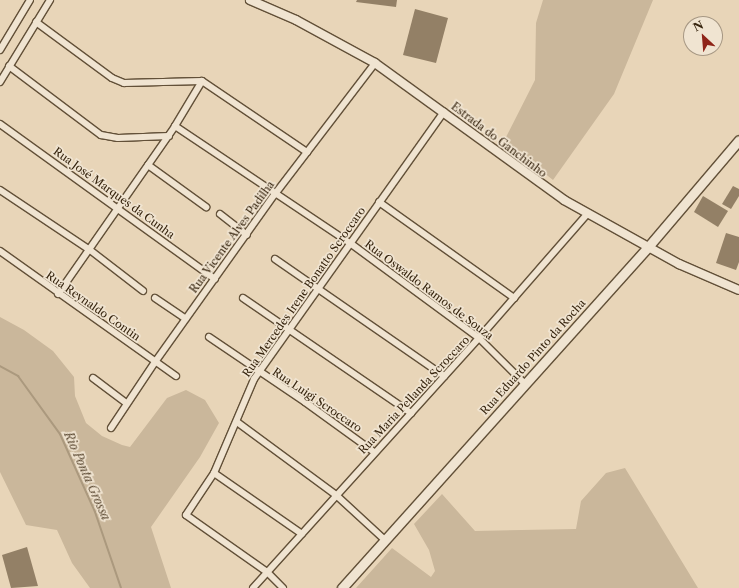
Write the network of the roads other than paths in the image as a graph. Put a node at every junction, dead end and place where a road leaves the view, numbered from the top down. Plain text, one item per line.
1 (30, 0) edge
2 (50, 0) edge
3 (250, 0) edge
4 (36, 22) junction
5 (0, 50) edge
6 (375, 63) junction
7 (10, 66) junction
8 (202, 81) junction
9 (0, 82) edge
10 (444, 112) junction
11 (0, 124) edge
12 (175, 126) junction
13 (169, 136) junction
14 (739, 140) edge
15 (307, 152) junction
16 (148, 165) junction
17 (0, 190) edge
18 (275, 194) junction
19 (379, 202) junction
20 (206, 207) dead end
21 (119, 208) junction
22 (220, 214) dead end
23 (587, 214) junction
24 (247, 235) junction
25 (350, 243) junction
26 (648, 247) junction
27 (90, 250) junction
28 (0, 251) edge
29 (275, 259) dead end
30 (215, 279) junction
31 (318, 288) junction
32 (739, 290) edge
33 (143, 292) dead end
34 (58, 294) junction
35 (155, 298) dead end
36 (243, 298) dead end
37 (514, 298) junction
38 (186, 319) junction
39 (289, 329) junction
40 (209, 337) dead end
41 (479, 338) junction
42 (155, 362) junction
43 (259, 372) junction
44 (176, 376) dead end
45 (444, 376) junction
46 (93, 378) dead end
47 (525, 384) junction
48 (126, 403) junction
49 (410, 413) junction
50 (237, 422) junction
51 (111, 428) dead end
52 (374, 452) junction
53 (214, 473) junction
54 (336, 495) junction
55 (302, 534) junction
56 (385, 540) junction
57 (267, 572) junction
58 (253, 588) edge
59 (283, 588) edge
60 (342, 588) edge

1 - 5 street
2 - 4 street
3 - 6 street, Estrada do Ganchinho
4 - 7 street
4 - 8 street
6 - 10 street, Estrada do Ganchinho
6 - 15 street, Rua Vicente Alves Padilha
7 - 9 street
7 - 13 street
8 - 12 street
8 - 15 street
10 - 19 street, Rua Mercedes Irene Bonatto Scroccaro
10 - 23 street, Estrada do Ganchinho
11 - 21 street, Rua José Marques da Cunha
12 - 13 street
12 - 18 street, Rua Oswaldo Ramos de Souza
13 - 16 street
14 - 26 main road, Rua Eduardo Pinto da Rocha
15 - 18 street, Rua Vicente Alves Padilha
16 - 20 street
16 - 21 street
17 - 27 street
18 - 24 street, Rua Vicente Alves Padilha
18 - 25 street, Rua Oswaldo Ramos de Souza
19 - 25 street, Rua Mercedes Irene Bonatto Scroccaro
19 - 37 street
21 - 27 street
21 - 30 street, Rua José Marques da Cunha
22 - 24 street
23 - 26 street, Estrada do Ganchinho
23 - 37 street, Rua Maria Pellanda Scroccaro
24 - 30 street, Rua Vicente Alves Padilha
25 - 31 street, Rua Mercedes Irene Bonatto Scroccaro
25 - 41 street, Rua Oswaldo Ramos de Souza
26 - 32 street, Estrada do Ganchinho
26 - 47 main road, Rua Eduardo Pinto da Rocha
27 - 33 street
27 - 34 street
28 - 34 street, Rua Reynaldo Contin
29 - 31 street
30 - 38 street, Rua Vicente Alves Padilha
31 - 39 street, Rua Mercedes Irene Bonatto Scroccaro
31 - 45 street
34 - 42 street, Rua Reynaldo Contin
35 - 38 street
36 - 39 street
37 - 41 street, Rua Maria Pellanda Scroccaro
38 - 42 street, Rua Vicente Alves Padilha
39 - 43 street, Rua Mercedes Irene Bonatto Scroccaro
39 - 49 street
40 - 43 street, Rua Luigi Scroccaro
41 - 45 street, Rua Maria Pellanda Scroccaro
41 - 47 street, Rua Oswaldo Ramos de Souza
42 - 44 street, Rua Reynaldo Contin
42 - 48 street, Rua Vicente Alves Padilha
43 - 50 street, Rua Mercedes Irene Bonatto Scroccaro
43 - 52 street, Rua Luigi Scroccaro
45 - 49 street, Rua Maria Pellanda Scroccaro
46 - 48 street
47 - 56 main road, Rua Eduardo Pinto da Rocha
48 - 51 street, Rua Vicente Alves Padilha
49 - 52 street, Rua Maria Pellanda Scroccaro
50 - 53 street, Rua Mercedes Irene Bonatto Scroccaro
50 - 54 street
52 - 54 street, Rua Maria Pellanda Scroccaro
53 - 55 street
53 - 57 street, Rua Mercedes Irene Bonatto Scroccaro
54 - 55 street, Rua Maria Pellanda Scroccaro
54 - 56 street
55 - 57 street, Rua Maria Pellanda Scroccaro
56 - 60 main road, Rua Eduardo Pinto da Rocha
57 - 58 street, Rua Maria Pellanda Scroccaro
57 - 59 street

